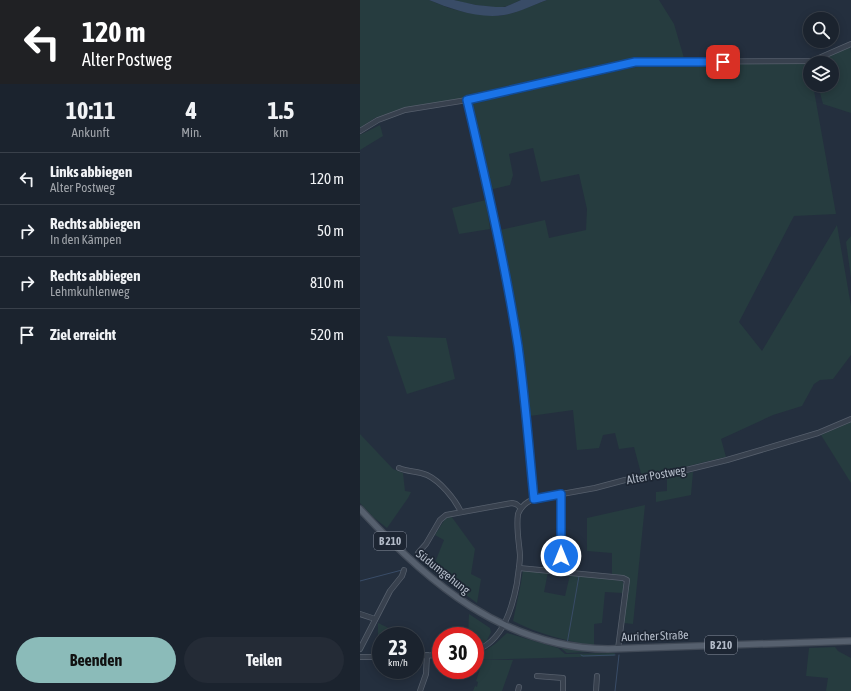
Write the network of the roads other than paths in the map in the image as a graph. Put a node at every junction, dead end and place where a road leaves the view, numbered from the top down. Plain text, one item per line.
1 (851, 44) edge
2 (467, 100) junction
3 (360, 131) edge
4 (851, 419) edge
5 (399, 468) dead end
6 (561, 494) junction
7 (534, 499) junction
8 (521, 508) junction
9 (360, 509) edge
10 (461, 512) junction
11 (418, 553) dead end
12 (519, 568) junction
13 (404, 570) dead end
14 (561, 571) junction
15 (360, 614) edge
16 (375, 619) junction
17 (504, 624) junction
18 (851, 641) edge
19 (484, 646) edge
20 (360, 649) edge
21 (618, 649) junction
22 (424, 655) edge
23 (427, 655) junction
24 (432, 655) edge
25 (372, 657) edge
26 (360, 658) edge
27 (537, 676) dead end
28 (597, 676) dead end
29 (420, 691) edge
30 (563, 691) edge
31 (596, 691) edge

1 - 2 street
2 - 3 street
2 - 7 street
4 - 6 street, Alter Postweg
5 - 10 street
6 - 7 street, Alter Postweg
6 - 14 street
7 - 8 street, Alter Postweg
8 - 10 street
8 - 12 street
9 - 17 main road, Südumgehung / B 210
10 - 11 street
12 - 14 street
12 - 17 street
13 - 16 street
14 - 21 street
15 - 16 street
16 - 20 street
17 - 19 street
17 - 21 main road, Auricher Straße / B 210
18 - 21 main road, Auricher Straße / B 210
22 - 23 street
23 - 24 street
23 - 29 street
25 - 26 street
27 - 30 street
28 - 31 street

